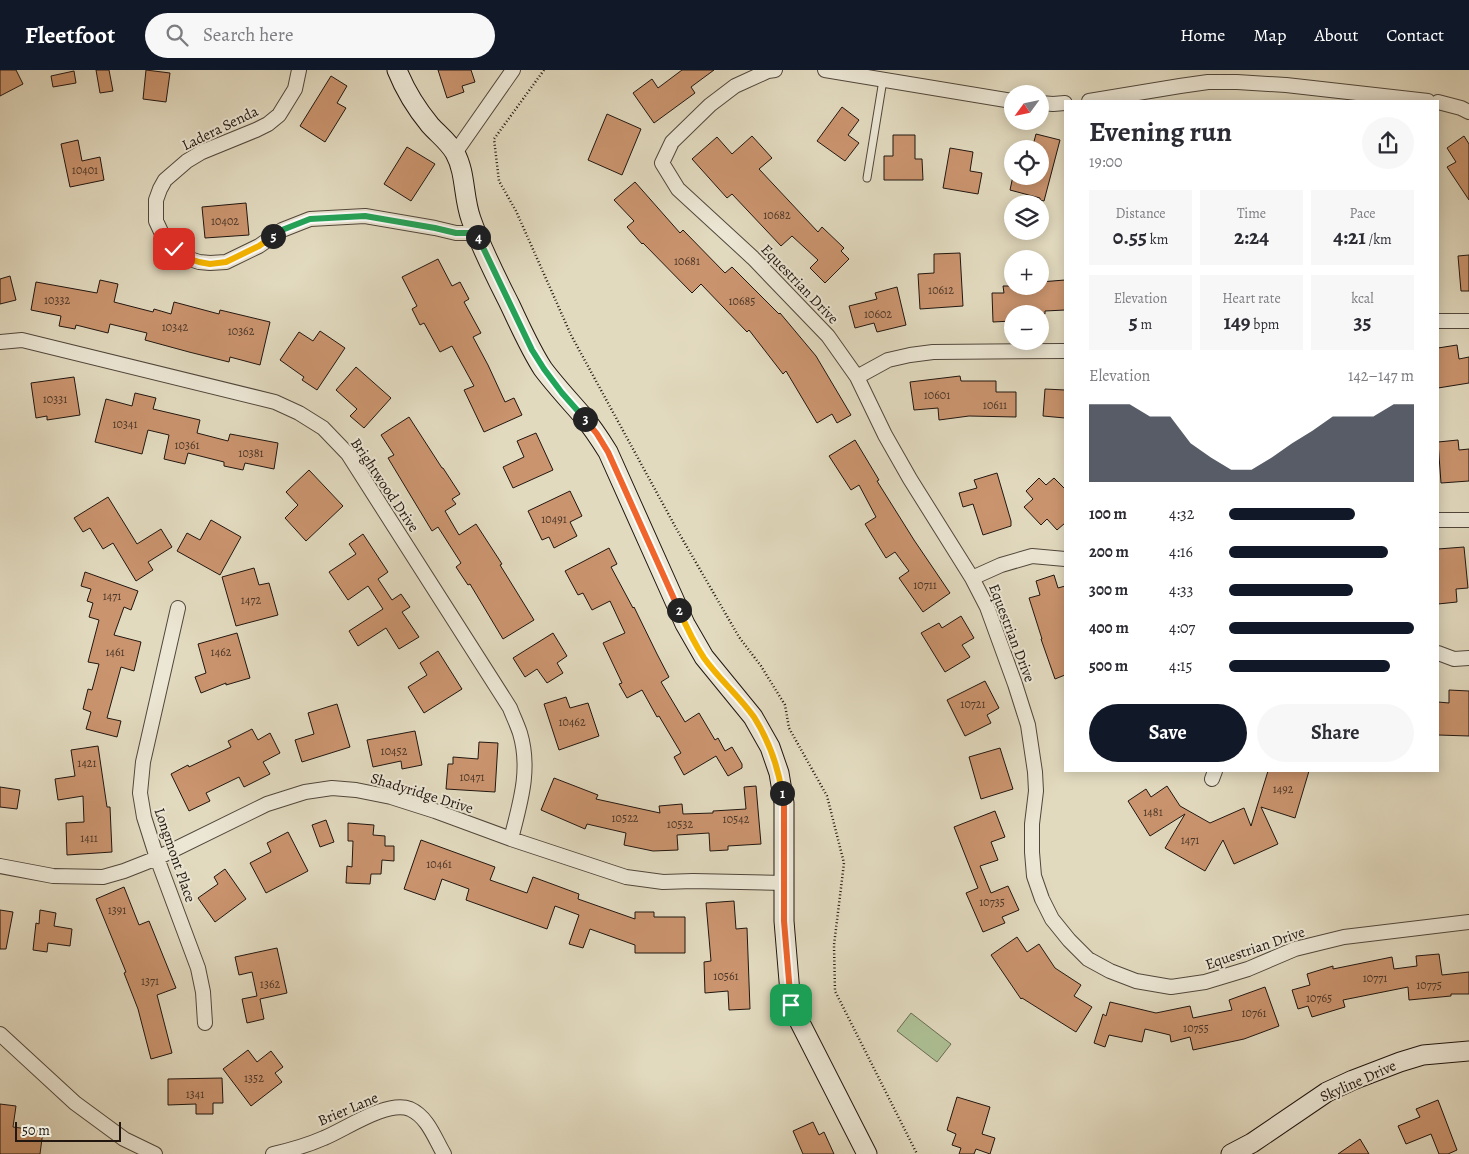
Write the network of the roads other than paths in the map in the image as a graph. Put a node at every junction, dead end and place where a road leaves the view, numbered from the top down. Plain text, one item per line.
1 (298, 70) edge
2 (397, 70) edge
3 (513, 70) edge
4 (775, 70) edge
5 (825, 70) edge
6 (883, 80) junction
7 (1004, 100) edge
8 (1095, 100) edge
9 (1419, 100) edge
10 (1439, 102) edge
11 (1064, 103) edge
12 (1049, 104) edge
13 (1469, 112) edge
14 (455, 153) junction
15 (867, 178) dead end
16 (476, 233) junction
17 (1439, 321) edge
18 (1469, 321) edge
19 (0, 342) edge
20 (1064, 351) edge
21 (857, 377) junction
22 (1439, 520) edge
23 (1469, 520) edge
24 (1064, 559) edge
25 (972, 578) junction
26 (178, 608) dead end
27 (1439, 654) edge
28 (1469, 658) edge
29 (511, 839) junction
30 (157, 858) junction
31 (0, 866) edge
32 (785, 883) junction
33 (1469, 922) edge
34 (205, 1023) dead end
35 (0, 1034) edge
36 (1469, 1050) edge
37 (155, 1154) edge
38 (273, 1154) edge
39 (444, 1154) edge
40 (867, 1154) edge
41 (1231, 1154) edge

1 - 16 street, Ladera Senda
2 - 14 street
3 - 14 street
4 - 21 street, Equestrian Drive
5 - 6 street
6 - 7 street
6 - 15 lane
8 - 9 street
10 - 13 street
11 - 12 street
14 - 16 street
16 - 32 street
17 - 18 street
19 - 29 street, Brightwood Drive
20 - 21 street
21 - 25 street, Equestrian Drive
22 - 23 street
24 - 25 street
25 - 33 street, Equestrian Drive
26 - 30 street, Longmont Place
27 - 28 street
29 - 30 street, Shadyridge Drive
29 - 32 street, Shadyridge Drive
30 - 31 street, Shadyridge Drive
30 - 34 street, Longmont Place
32 - 40 street
35 - 37 street
36 - 41 street, Skyline Drive
38 - 39 street, Brier Lane

